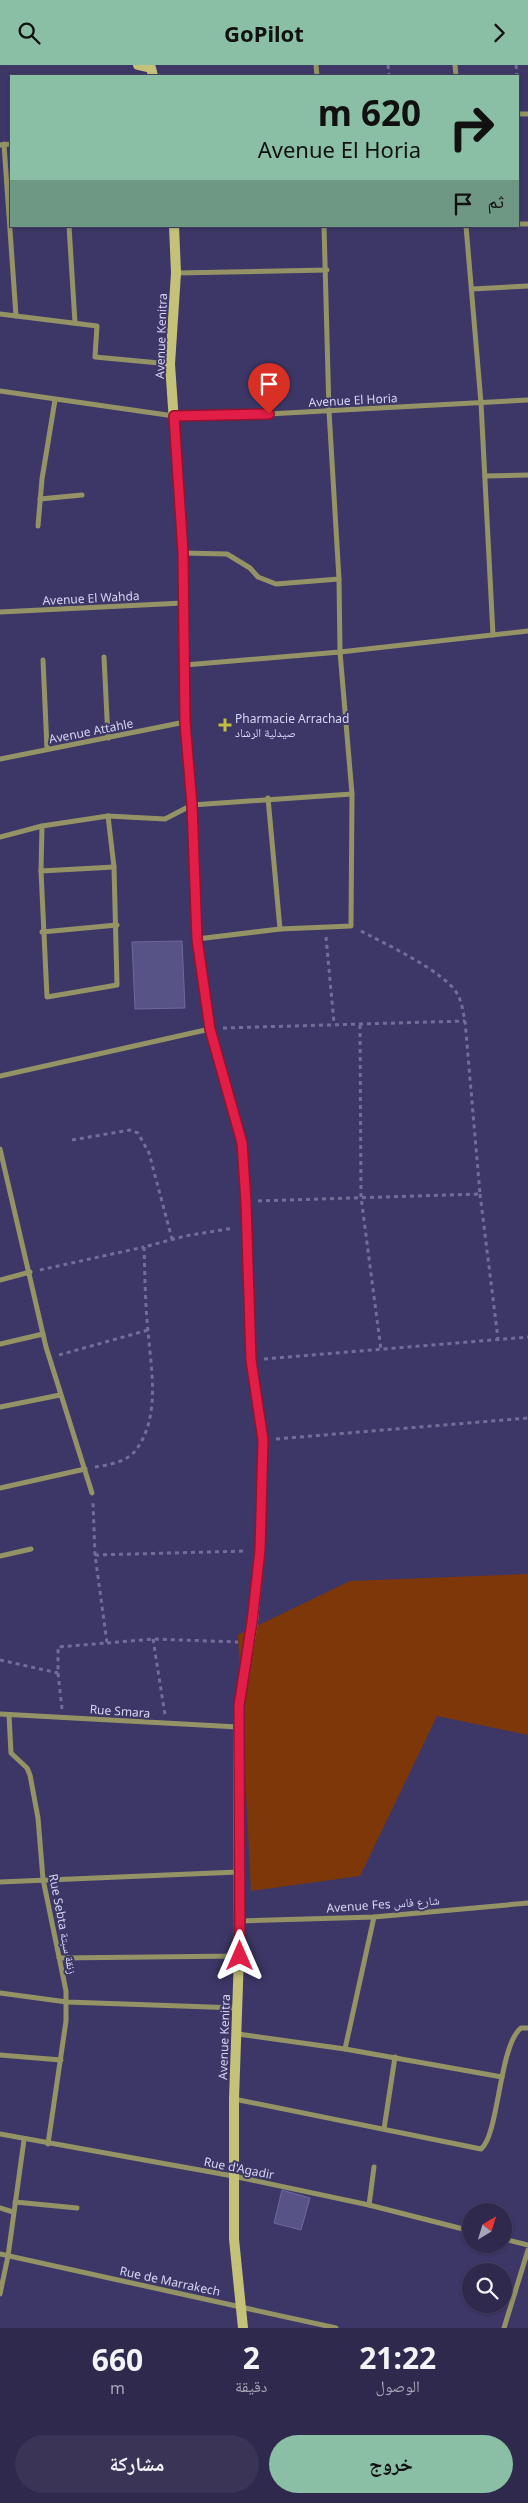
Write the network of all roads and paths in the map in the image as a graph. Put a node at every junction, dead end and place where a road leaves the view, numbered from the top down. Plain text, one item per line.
1 (138, 65) edge
2 (153, 70) edge
3 (2, 145) edge
4 (69, 227) edge
5 (174, 227) edge
6 (324, 227) edge
7 (466, 227) edge
8 (326, 270) junction
9 (176, 273) junction
10 (528, 286) edge
11 (472, 289) junction
12 (0, 314) edge
13 (16, 316) junction
14 (75, 323) junction
15 (170, 364) junction
16 (0, 391) edge
17 (55, 400) junction
18 (528, 400) edge
19 (481, 403) junction
20 (329, 411) junction
21 (174, 416) junction
22 (528, 475) edge
23 (485, 476) junction
24 (82, 495) dead end
25 (40, 499) junction
26 (38, 526) dead end
27 (183, 553) junction
28 (339, 579) junction
29 (183, 603) junction
30 (0, 612) edge
31 (528, 631) edge
32 (492, 635) junction
33 (340, 653) junction
34 (104, 657) dead end
35 (43, 660) dead end
36 (185, 665) junction
37 (185, 722) junction
38 (108, 738) junction
39 (47, 749) junction
40 (0, 759) edge
41 (352, 793) junction
42 (268, 798) junction
43 (192, 805) junction
44 (108, 816) junction
45 (42, 826) junction
46 (0, 837) edge
47 (114, 867) junction
48 (40, 871) junction
49 (117, 925) junction
50 (326, 926) junction
51 (352, 926) junction
52 (280, 929) junction
53 (42, 931) junction
54 (197, 939) junction
55 (465, 1021) junction
56 (334, 1023) junction
57 (360, 1025) junction
58 (210, 1029) junction
59 (0, 1076) edge
60 (72, 1140) dead end
61 (0, 1149) edge
62 (480, 1194) junction
63 (361, 1197) junction
64 (246, 1202) junction
65 (247, 1226) junction
66 (172, 1239) junction
67 (144, 1247) junction
68 (30, 1272) junction
69 (0, 1280) edge
70 (148, 1330) junction
71 (43, 1334) junction
72 (528, 1337) edge
73 (498, 1339) junction
74 (0, 1344) edge
75 (381, 1350) junction
76 (50, 1357) junction
77 (251, 1360) junction
78 (60, 1395) junction
79 (0, 1407) edge
80 (528, 1417) edge
81 (263, 1440) junction
82 (85, 1469) junction
83 (0, 1488) edge
84 (92, 1493) joint
85 (31, 1549) dead end
86 (260, 1550) junction
87 (95, 1555) junction
88 (0, 1556) edge
89 (154, 1639) junction
90 (249, 1642) junction
91 (107, 1643) junction
92 (0, 1660) edge
93 (58, 1673) junction
94 (0, 1714) edge
95 (9, 1715) junction
96 (63, 1717) junction
97 (166, 1724) junction
98 (238, 1727) junction
99 (238, 1873) junction
100 (43, 1879) junction
101 (0, 1882) edge
102 (528, 1903) edge
103 (374, 1917) junction
104 (240, 1921) junction
105 (240, 1956) junction
106 (59, 1958) junction
107 (0, 1993) edge
108 (67, 2001) junction
109 (238, 2008) junction
110 (528, 2028) edge
111 (238, 2035) junction
112 (345, 2049) junction
113 (0, 2055) edge
114 (395, 2057) junction
115 (61, 2059) junction
116 (502, 2077) junction
117 (234, 2099) junction
118 (384, 2129) junction
119 (0, 2135) edge
120 (24, 2140) junction
121 (48, 2144) junction
122 (374, 2167) dead end
123 (233, 2176) junction
124 (15, 2202) junction
125 (369, 2205) junction
126 (0, 2208) edge
127 (77, 2208) dead end
128 (13, 2212) junction
129 (462, 2229) edge
130 (512, 2241) edge
131 (528, 2245) edge
132 (528, 2250) edge
133 (0, 2254) edge
134 (8, 2256) junction
135 (0, 2294) edge
136 (240, 2307) junction
137 (243, 2328) edge
138 (336, 2328) edge
139 (504, 2328) edge

1 - 2 street
3 - 13 street
4 - 14 street
5 - 9 street, Avenue Kenitra
6 - 8 street
7 - 11 street
8 - 9 street
8 - 20 street
9 - 15 street, Avenue Kenitra
10 - 11 street
11 - 19 street
12 - 13 street
13 - 14 street
14 - 15 street
15 - 21 street, Avenue Kenitra
16 - 17 street, Avenue El Horia
17 - 21 street, Avenue El Horia
17 - 25 street
18 - 19 street, Avenue El Horia
19 - 20 street, Avenue El Horia
19 - 23 street
20 - 21 street, Avenue El Horia
20 - 28 street
21 - 27 street, Avenue Kenitra
22 - 23 street
23 - 32 street
24 - 25 street
25 - 26 street
27 - 28 street
27 - 29 street, Avenue Kenitra
28 - 33 street
29 - 30 street, Avenue El Wahda
29 - 36 street, Avenue Kenitra
31 - 32 street
32 - 33 street
33 - 36 street
33 - 41 street
34 - 38 street
35 - 39 street
36 - 37 street, Avenue Kenitra
37 - 38 street, Avenue Attahle
37 - 43 street, Avenue Kenitra
38 - 39 street, Avenue Attahle
39 - 40 street, Avenue Attahle
41 - 42 street
41 - 51 street
42 - 43 street
42 - 52 street
43 - 44 street
43 - 54 street, Avenue Kenitra
44 - 45 street
44 - 47 street
45 - 46 street
45 - 48 street
47 - 48 street
47 - 49 street
48 - 53 street
49 - 53 street
49 - 53 street
50 - 51 street
50 - 52 street
50 - 56 path
51 - 55 path
52 - 54 street
54 - 58 street, Avenue Kenitra
55 - 57 path
55 - 62 path
56 - 57 path
56 - 58 path
57 - 63 path
58 - 59 street
58 - 64 street, Avenue Kenitra
60 - 66 path
61 - 68 street
62 - 63 path
62 - 73 path
63 - 64 path
63 - 75 path
64 - 65 street, Avenue Kenitra
65 - 66 path
65 - 77 street, Avenue Kenitra
66 - 67 path
67 - 68 path
67 - 70 path
68 - 69 street
68 - 71 street
70 - 76 path
70 - 82 path
71 - 74 street
71 - 76 street
72 - 73 path
73 - 75 path
75 - 77 path
76 - 78 street
77 - 81 street, Avenue Kenitra
78 - 79 street
78 - 82 street
80 - 81 path
81 - 86 street, Avenue Kenitra
82 - 83 street
82 - 84 street
84 - 87 path
85 - 88 street
86 - 87 path
86 - 90 street, Avenue Kenitra
87 - 91 path
89 - 90 path
89 - 91 path
89 - 97 path
90 - 98 street, Avenue Kenitra
91 - 93 path
92 - 93 path
93 - 96 path
94 - 95 street, Rue Smara
95 - 96 street, Rue Smara
95 - 100 street, Rue Sebta زنقة سبتة
96 - 97 street, Rue Smara
97 - 98 street, Rue Smara
98 - 99 street, Avenue Kenitra
99 - 100 street
99 - 104 street, Avenue Kenitra
100 - 101 street
100 - 106 street, Rue Sebta زنقة سبتة
102 - 103 street, Avenue Fes شارع فاس
103 - 104 street, Avenue Fes شارع فاس
103 - 112 street
104 - 105 street, Avenue Kenitra
105 - 106 street
105 - 109 street, Avenue Kenitra
106 - 108 street, Rue Sebta زنقة سبتة
107 - 108 street
108 - 109 street
108 - 115 street, Rue Sebta زنقة سبتة
109 - 111 street, Avenue Kenitra
110 - 116 street
111 - 112 street
111 - 117 street, Avenue Kenitra
112 - 114 street
113 - 115 street
114 - 116 street
114 - 118 street
115 - 121 street, Rue Sebta زنقة سبتة
116 - 118 street
117 - 118 street
117 - 123 street, Avenue Kenitra
119 - 120 street, Rue d'Agadir
120 - 121 street, Rue d'Agadir
120 - 124 street
121 - 123 street, Rue d'Agadir
122 - 125 street
123 - 125 street, Rue d'Agadir
123 - 136 street, Avenue Kenitra
124 - 127 street
124 - 128 street
125 - 129 street, Rue d'Agadir
126 - 128 street
128 - 134 street
130 - 131 street
132 - 139 street
133 - 134 street, Rue de Marrakech
134 - 135 street
134 - 136 street, Rue de Marrakech
136 - 137 street, Avenue Kenitra
136 - 138 street, Rue de Marrakech

